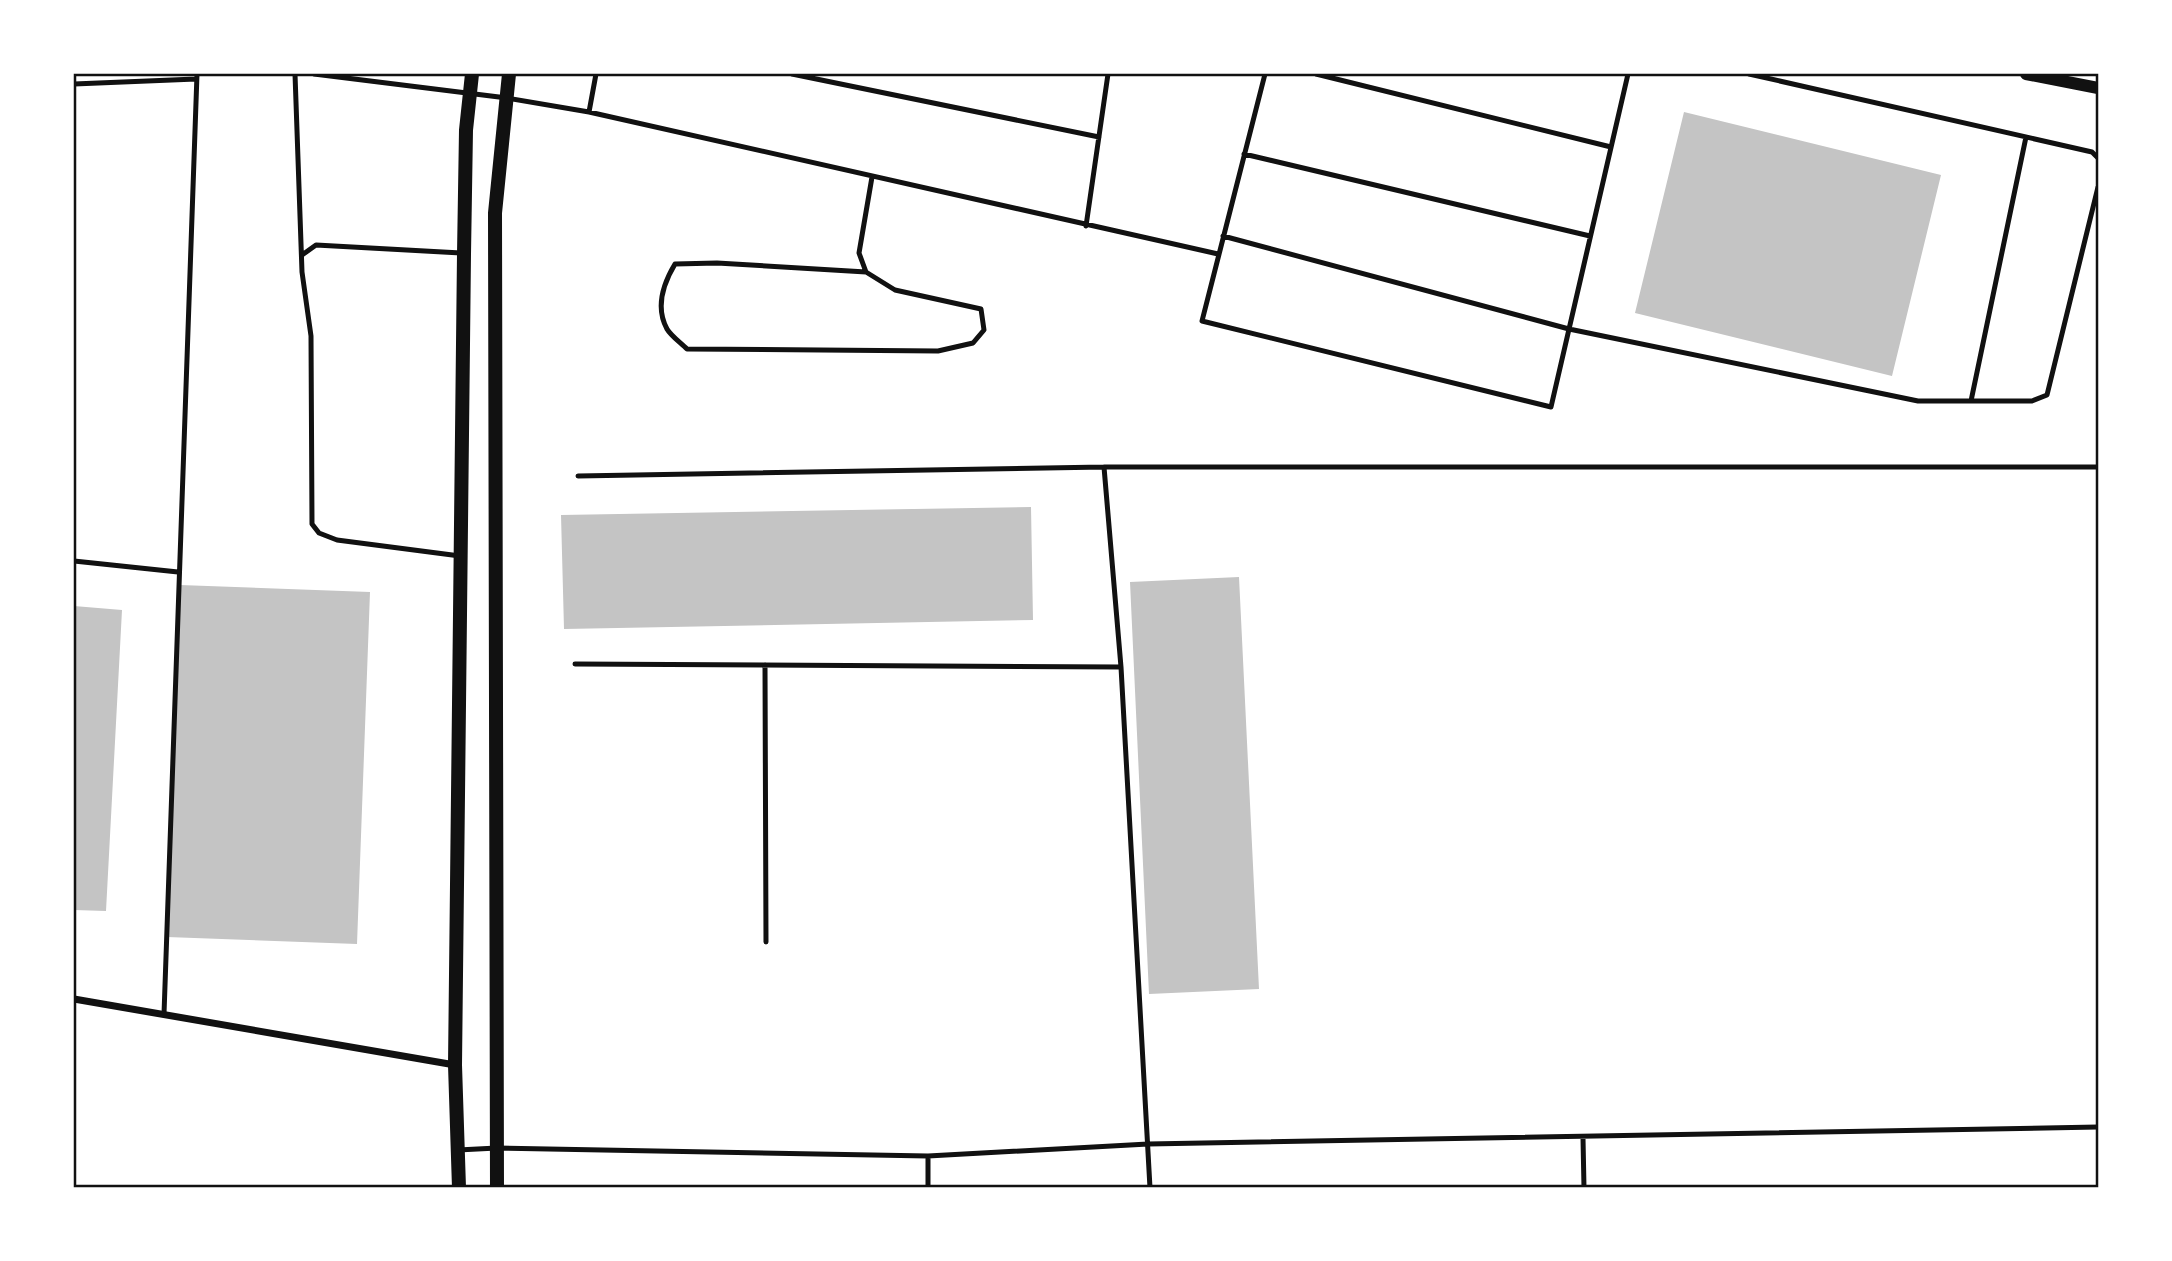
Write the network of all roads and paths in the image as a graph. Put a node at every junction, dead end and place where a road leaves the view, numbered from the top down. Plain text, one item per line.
1 (295, 74) edge
2 (314, 74) edge
3 (472, 74) edge
4 (509, 74) edge
5 (596, 74) edge
6 (792, 74) edge
7 (1108, 74) edge
8 (1265, 74) edge
9 (1316, 74) edge
10 (1628, 74) edge
11 (1749, 74) edge
12 (2026, 74) edge
13 (196, 76) edge
14 (74, 84) edge
15 (2098, 88) edge
16 (470, 93) junction
17 (507, 98) junction
18 (589, 112) junction
19 (1099, 137) junction
20 (2026, 137) junction
21 (1611, 147) junction
22 (1244, 153) junction
23 (2098, 158) edge
24 (872, 177) junction
25 (2098, 187) edge
26 (1086, 226) junction
27 (1223, 236) junction
28 (1590, 236) junction
29 (464, 254) junction
30 (1218, 254) junction
31 (302, 255) junction
32 (866, 272) junction
33 (1569, 329) junction
34 (1971, 401) junction
35 (1104, 467) junction
36 (2098, 467) edge
37 (578, 476) dead end
38 (461, 556) junction
39 (74, 561) edge
40 (178, 572) junction
41 (575, 664) dead end
42 (765, 665) junction
43 (1121, 667) junction
44 (766, 942) dead end
45 (74, 999) edge
46 (164, 1014) junction
47 (455, 1065) junction
48 (2098, 1127) edge
49 (1583, 1138) junction
50 (1148, 1144) junction
51 (497, 1148) junction
52 (458, 1150) junction
53 (928, 1156) junction
54 (459, 1188) edge
55 (497, 1188) edge
56 (928, 1188) edge
57 (1150, 1188) edge
58 (1584, 1188) edge

1 - 31 lane
2 - 16 lane
3 - 16 main road
4 - 17 main road
5 - 18 lane
6 - 19 lane
7 - 19 lane
8 - 22 lane
9 - 21 lane
10 - 21 lane
11 - 20 lane
12 - 15 street
13 - 14 lane
13 - 40 lane
16 - 17 lane
16 - 29 main road
17 - 18 lane
17 - 51 main road
18 - 24 lane
19 - 26 lane
20 - 23 lane
20 - 34 lane
21 - 28 lane
22 - 27 lane
22 - 28 lane
24 - 26 lane
24 - 32 lane
25 - 34 lane
26 - 30 lane
27 - 30 lane
27 - 33 lane
28 - 33 lane
29 - 31 lane
29 - 38 main road
30 - 33 lane
31 - 38 lane
32 - 32 lane
33 - 34 lane
35 - 36 lane
35 - 37 lane
35 - 43 lane
38 - 47 main road
39 - 40 lane
40 - 46 lane
41 - 42 lane
42 - 43 lane
42 - 44 lane
43 - 50 lane
45 - 46 street
46 - 47 street
47 - 52 main road
48 - 49 lane
49 - 50 lane
49 - 58 lane
50 - 53 lane
50 - 57 lane
51 - 52 lane
51 - 53 lane
51 - 55 main road
52 - 54 main road
53 - 56 lane

